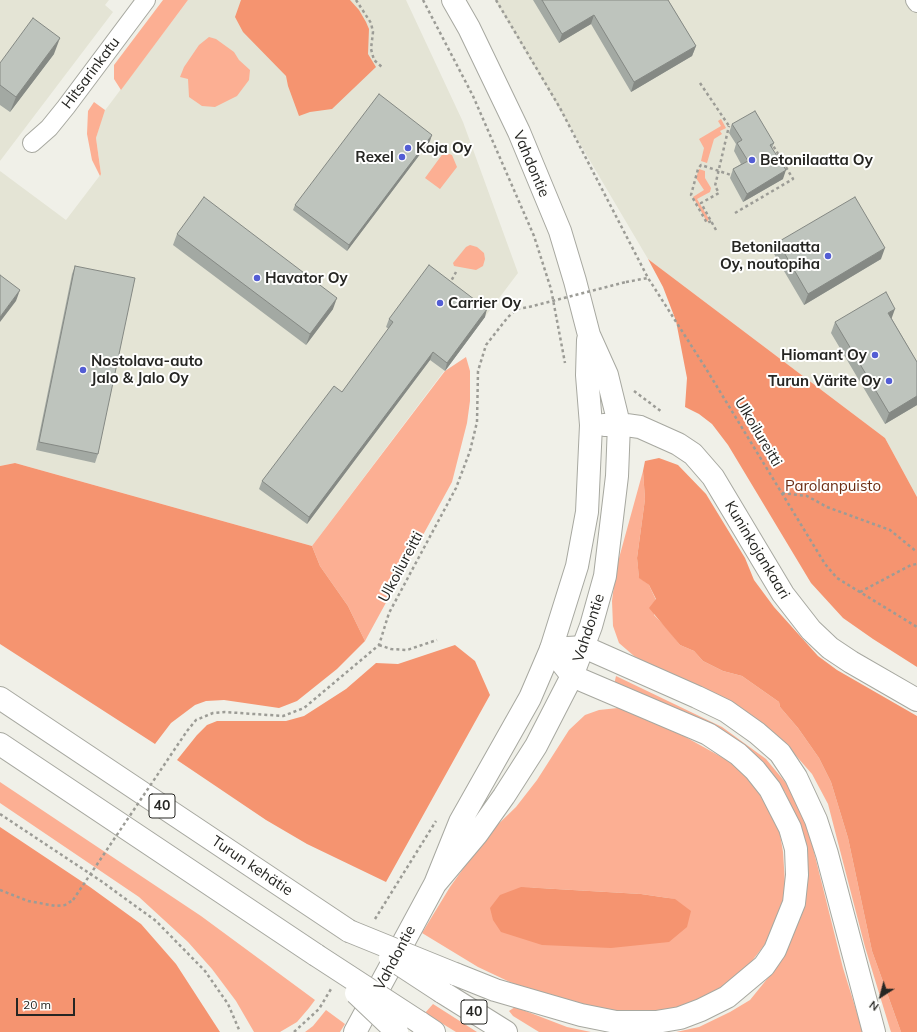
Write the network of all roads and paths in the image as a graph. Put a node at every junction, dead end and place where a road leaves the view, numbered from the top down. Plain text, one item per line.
1 (146, 0) edge
2 (356, 0) edge
3 (423, 0) edge
4 (453, 0) edge
5 (496, 0) edge
6 (915, 0) edge
7 (917, 3) edge
8 (384, 68) dead end
9 (700, 83) dead end
10 (739, 124) edge
11 (728, 126) junction
12 (767, 135) edge
13 (32, 143) dead end
14 (718, 170) junction
15 (738, 172) edge
16 (735, 213) dead end
17 (711, 221) junction
18 (716, 230) dead end
19 (456, 272) dead end
20 (648, 278) junction
21 (446, 288) edge
22 (589, 335) junction
23 (566, 371) dead end
24 (619, 424) junction
25 (591, 425) junction
26 (782, 493) junction
27 (917, 552) edge
28 (917, 564) edge
29 (860, 592) junction
30 (917, 627) edge
31 (437, 640) dead end
32 (379, 645) junction
33 (584, 647) junction
34 (552, 649) junction
35 (572, 676) junction
36 (0, 698) edge
37 (917, 700) edge
38 (0, 744) edge
39 (0, 814) edge
40 (438, 818) dead end
41 (435, 884) junction
42 (0, 890) edge
43 (373, 922) dead end
44 (349, 931) junction
45 (308, 950) junction
46 (335, 983) dead end
47 (426, 1027) edge
48 (240, 1032) edge
49 (294, 1032) edge
50 (355, 1032) edge
51 (397, 1032) edge
52 (506, 1032) edge
53 (874, 1032) edge

1 - 13 street, Hitsarinkatu
2 - 8 path
3 - 23 path
4 - 22 main road, Vahdontie
5 - 20 path, Ulkoilureitti
6 - 7 street
9 - 11 path
10 - 11 path
11 - 14 path
12 - 16 path
14 - 15 path
14 - 17 path
14 - 17 path
17 - 18 path
19 - 21 path
20 - 26 path, Ulkoilureitti
20 - 32 path, Ulkoilureitti, bridge
22 - 24 main road, Vahdontie
22 - 25 main road, Vahdontie
24 - 25 main road, Kuninkojankaari
24 - 33 main road, Vahdontie
24 - 37 main road, Kuninkojankaari
25 - 34 main road, Vahdontie
26 - 27 path
26 - 29 path, Ulkoilureitti
28 - 29 path
29 - 30 path, Ulkoilureitti
31 - 32 path
32 - 42 path, bridge
33 - 34 main road
33 - 35 main road, Vahdontie
33 - 53 main road
34 - 35 main road
34 - 41 main road, Vahdontie
35 - 41 main road, Vahdontie
35 - 44 main road, bridge
36 - 44 main road, Turun kehätie / 40
38 - 45 main road, 40
39 - 48 path
40 - 43 path
41 - 50 main road, Vahdontie
44 - 52 main road, Turun kehätie / 40, bridge
45 - 47 main road, 40, bridge
45 - 51 main road, bridge
46 - 49 path

